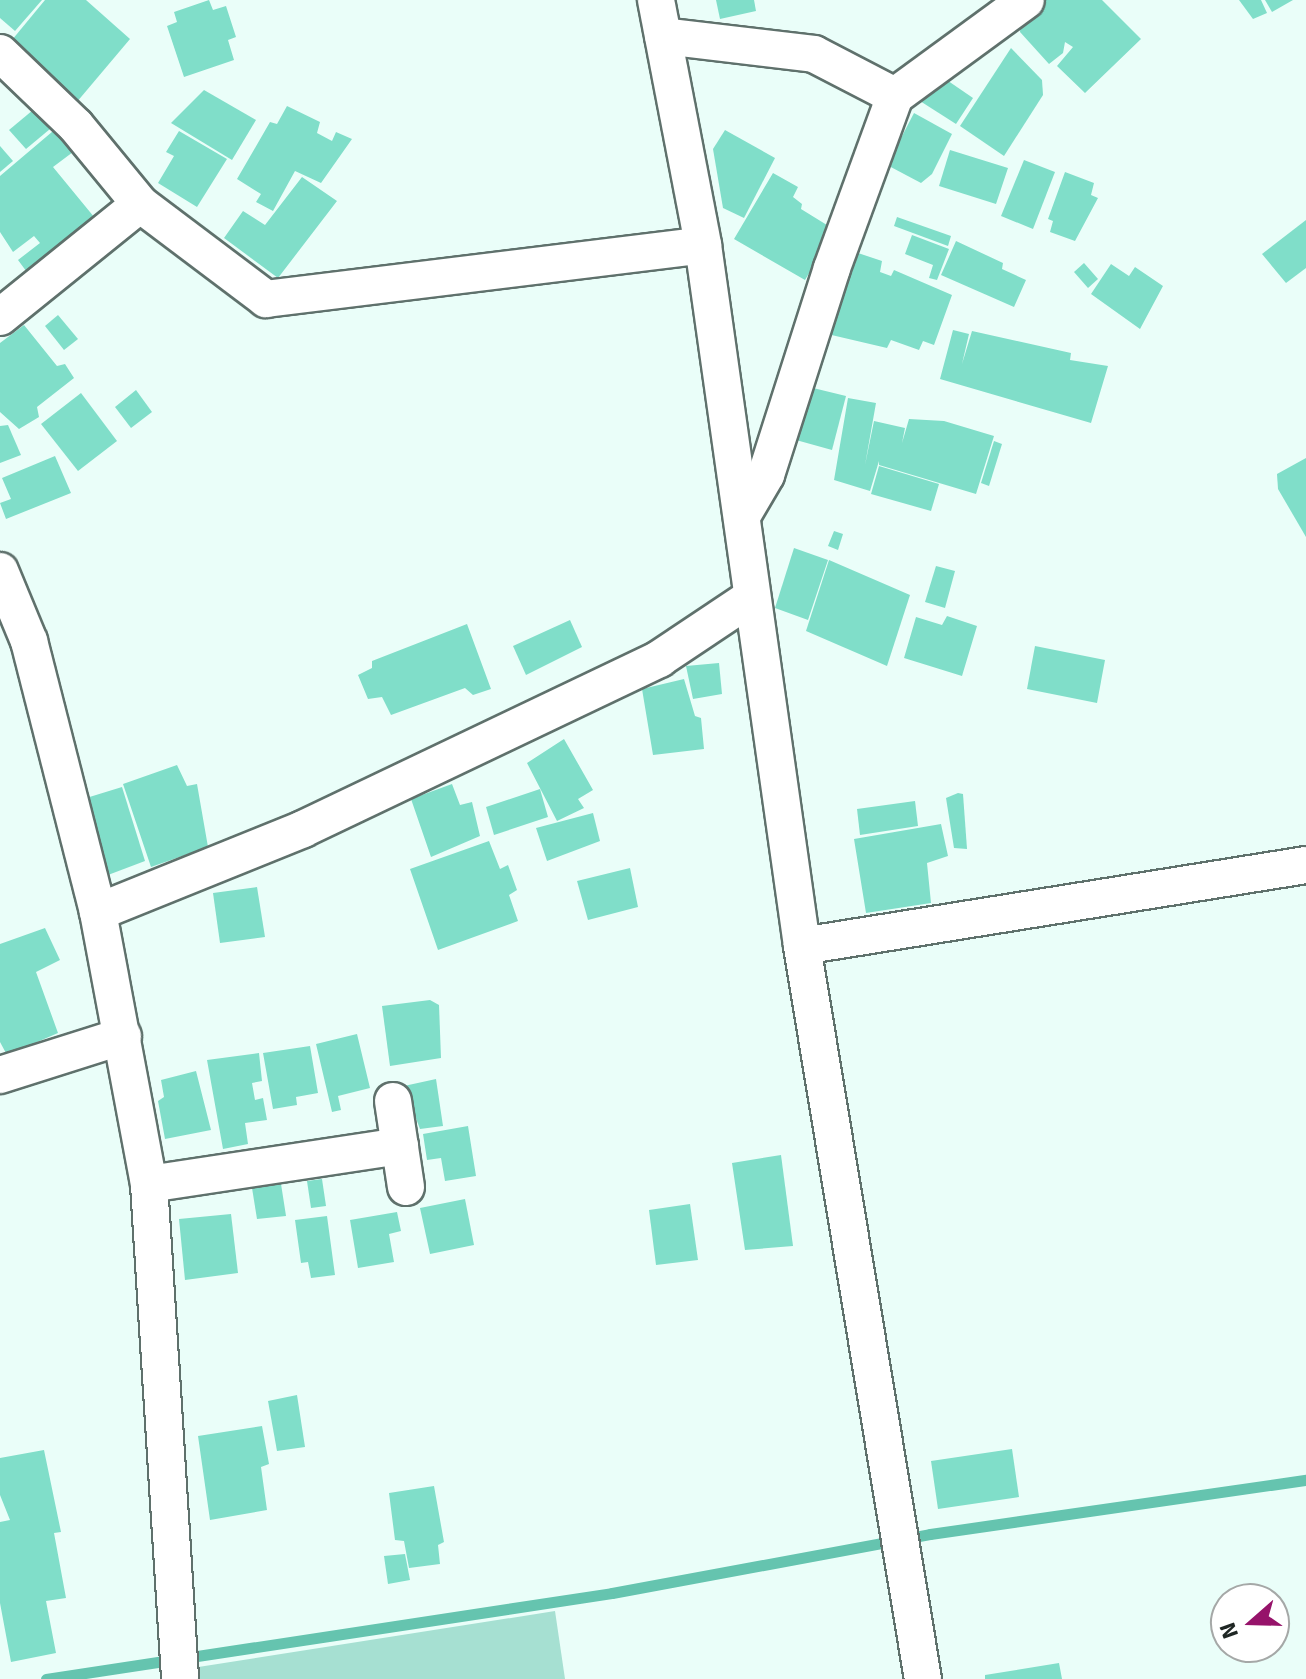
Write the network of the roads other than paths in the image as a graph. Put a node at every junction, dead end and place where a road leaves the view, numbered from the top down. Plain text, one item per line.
1 (656, 0) edge
2 (1026, 0) edge
3 (663, 36) junction
4 (0, 53) edge
5 (895, 96) junction
6 (140, 204) junction
7 (703, 245) junction
8 (0, 317) edge
9 (742, 516) junction
10 (0, 571) edge
11 (749, 599) junction
12 (1306, 865) edge
13 (98, 912) junction
14 (802, 946) junction
15 (123, 1036) junction
16 (0, 1075) edge
17 (393, 1101) dead end
18 (400, 1146) junction
19 (149, 1184) junction
20 (406, 1187) dead end
21 (180, 1679) edge
22 (923, 1679) edge

1 - 3 street
2 - 5 street
3 - 5 street
3 - 7 street
4 - 6 street
5 - 9 street
6 - 7 street
6 - 8 street
7 - 9 street
9 - 11 street
10 - 13 street
11 - 13 street
11 - 14 street
12 - 14 street
13 - 15 street
14 - 22 street
15 - 16 street
15 - 19 street
17 - 18 street
18 - 19 street
18 - 20 street
19 - 21 street

